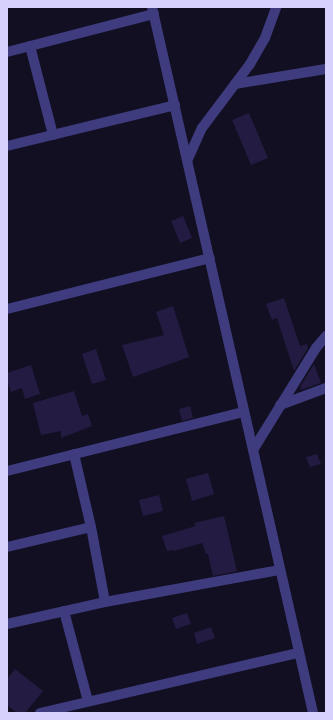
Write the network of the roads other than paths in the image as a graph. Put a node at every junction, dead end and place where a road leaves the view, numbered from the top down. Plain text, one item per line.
1 (276, 7) edge
2 (153, 11) edge
3 (30, 46) junction
4 (7, 52) edge
5 (326, 69) edge
6 (235, 84) junction
7 (175, 105) junction
8 (53, 135) junction
9 (7, 146) edge
10 (188, 159) junction
11 (210, 258) junction
12 (7, 309) edge
13 (326, 336) edge
14 (326, 388) edge
15 (280, 405) junction
16 (243, 412) junction
17 (253, 450) junction
18 (74, 454) junction
19 (7, 471) edge
20 (91, 527) junction
21 (7, 546) edge
22 (280, 570) junction
23 (104, 602) junction
24 (64, 611) junction
25 (7, 624) edge
26 (298, 652) junction
27 (88, 701) junction
28 (40, 713) edge
29 (313, 713) edge

1 - 6 street
2 - 3 street
2 - 7 street
3 - 4 street
3 - 8 street
5 - 6 street
6 - 10 street
7 - 8 street
7 - 10 street
8 - 9 street
10 - 11 street
11 - 12 street
11 - 16 street
13 - 15 street
14 - 15 street
15 - 17 street
16 - 17 street
16 - 18 street
17 - 22 street
18 - 19 street
18 - 20 street
20 - 21 street
20 - 23 street
22 - 23 street
22 - 26 street
23 - 24 street
24 - 25 street
24 - 27 street
26 - 27 street
26 - 29 street
27 - 28 street

